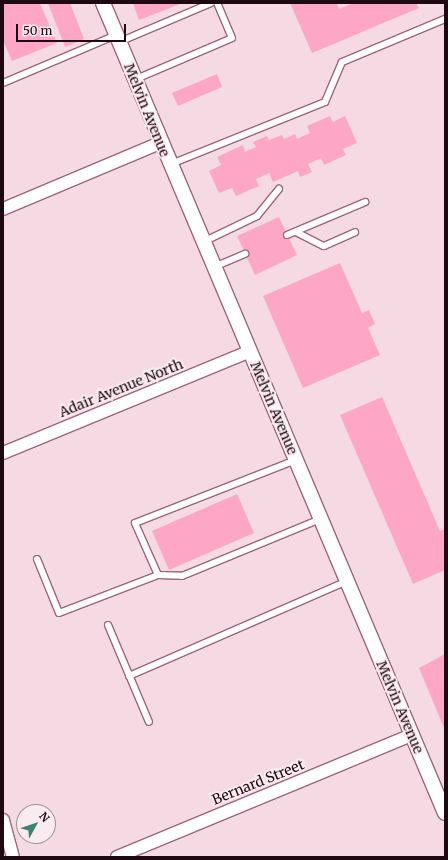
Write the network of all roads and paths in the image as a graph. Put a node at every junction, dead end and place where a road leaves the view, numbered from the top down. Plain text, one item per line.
1 (103, 3) edge
2 (211, 3) edge
3 (217, 3) edge
4 (445, 19) edge
5 (118, 38) junction
6 (134, 80) junction
7 (3, 83) edge
8 (160, 143) junction
9 (170, 165) junction
10 (279, 189) dead end
11 (365, 202) dead end
12 (3, 209) edge
13 (296, 232) junction
14 (355, 232) dead end
15 (287, 235) dead end
16 (203, 242) junction
17 (245, 254) dead end
18 (214, 267) junction
19 (250, 351) junction
20 (3, 453) edge
21 (296, 460) junction
22 (320, 519) junction
23 (37, 559) dead end
24 (158, 575) junction
25 (347, 581) junction
26 (108, 625) dead end
27 (129, 676) junction
28 (149, 722) dead end
29 (411, 735) junction
30 (445, 814) edge
31 (3, 820) edge
32 (13, 857) edge
33 (117, 857) edge

1 - 5 street, Melvin Avenue
2 - 5 lane
3 - 6 lane
4 - 9 lane
5 - 6 street, Melvin Avenue
5 - 7 lane
6 - 8 street, Melvin Avenue
8 - 9 street, Melvin Avenue
8 - 12 street
9 - 16 street, Melvin Avenue
10 - 16 lane
11 - 13 lane
13 - 14 lane
13 - 15 lane
16 - 18 street, Melvin Avenue
17 - 18 lane
18 - 19 street, Melvin Avenue
19 - 20 street, Adair Avenue North
19 - 21 street, Melvin Avenue
21 - 22 street, Melvin Avenue
21 - 24 lane
22 - 24 lane
22 - 25 street, Melvin Avenue
23 - 24 lane
25 - 27 lane
25 - 29 street, Melvin Avenue
26 - 27 lane
27 - 28 lane
29 - 30 street, Melvin Avenue
29 - 33 street, Bernard Street
31 - 32 street

